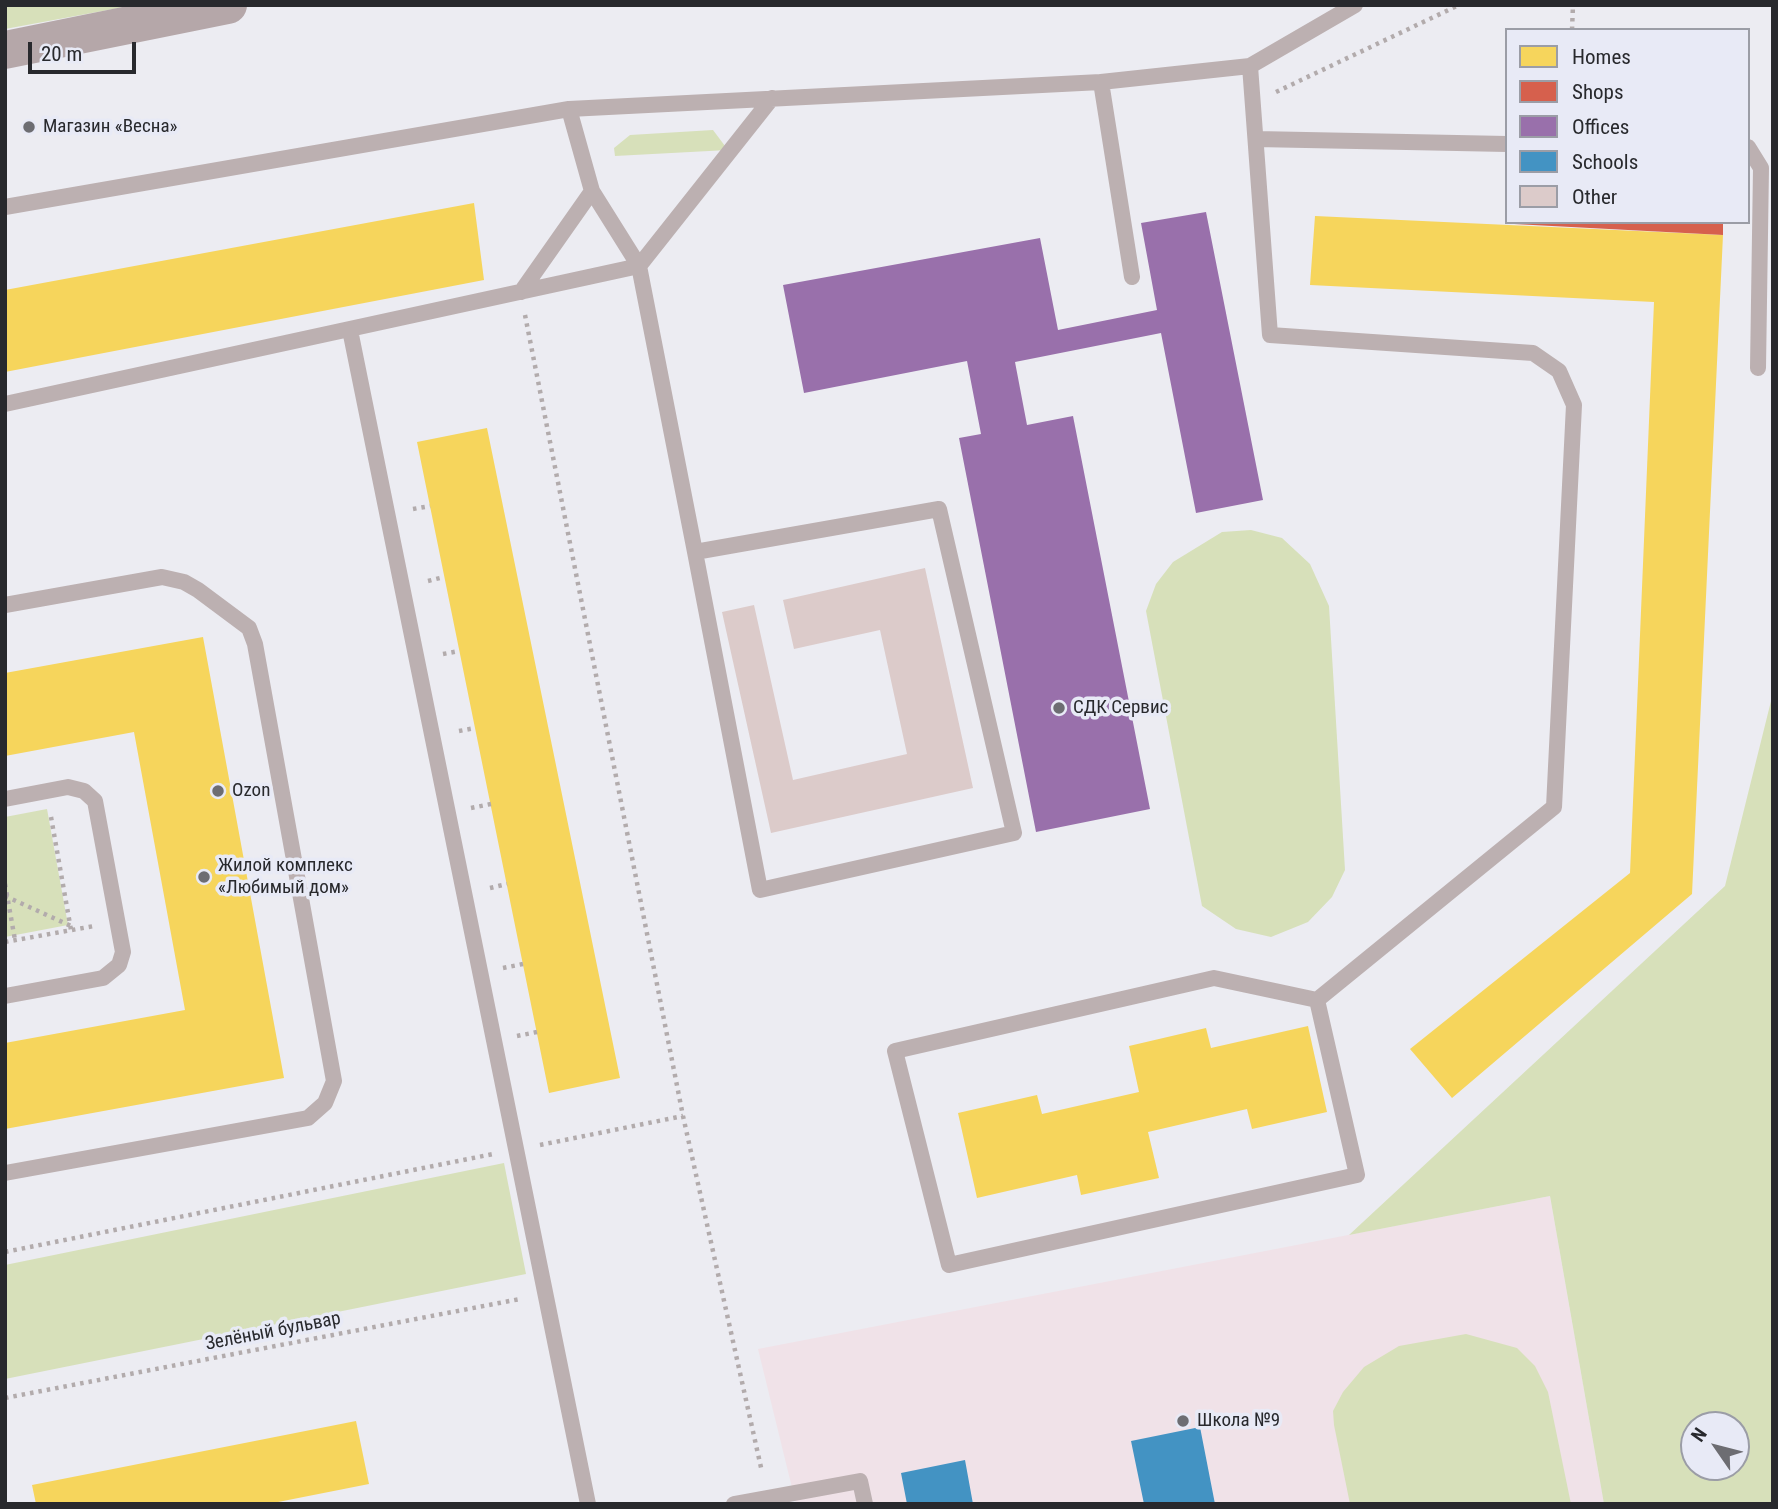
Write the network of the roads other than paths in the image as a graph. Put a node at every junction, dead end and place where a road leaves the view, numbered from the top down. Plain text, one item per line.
1 (228, 5) edge
2 (1355, 5) edge
3 (5, 50) edge
4 (1250, 66) junction
5 (1101, 82) junction
6 (772, 99) junction
7 (569, 109) junction
8 (1256, 139) junction
9 (1505, 144) edge
10 (1750, 150) edge
11 (592, 191) junction
12 (5, 207) edge
13 (639, 266) junction
14 (1132, 277) dead end
15 (521, 292) junction
16 (350, 330) junction
17 (1758, 368) dead end
18 (5, 404) edge
19 (695, 552) junction
20 (5, 605) edge
21 (5, 799) edge
22 (5, 996) edge
23 (1317, 1000) junction
24 (5, 1173) edge
25 (768, 1500) edge
26 (588, 1504) edge
27 (734, 1504) edge
28 (865, 1504) edge

1 - 3 main road
2 - 4 lane
4 - 5 lane
4 - 8 lane
5 - 6 lane
5 - 14 lane
6 - 7 lane
6 - 13 lane
7 - 11 lane
7 - 12 lane
8 - 9 lane
8 - 23 lane
10 - 17 lane
11 - 13 lane
11 - 15 lane
13 - 15 lane
13 - 19 lane
15 - 16 lane
16 - 18 lane
16 - 26 lane
19 - 19 lane
20 - 24 lane
21 - 22 lane
23 - 23 lane
25 - 27 lane
25 - 28 lane

